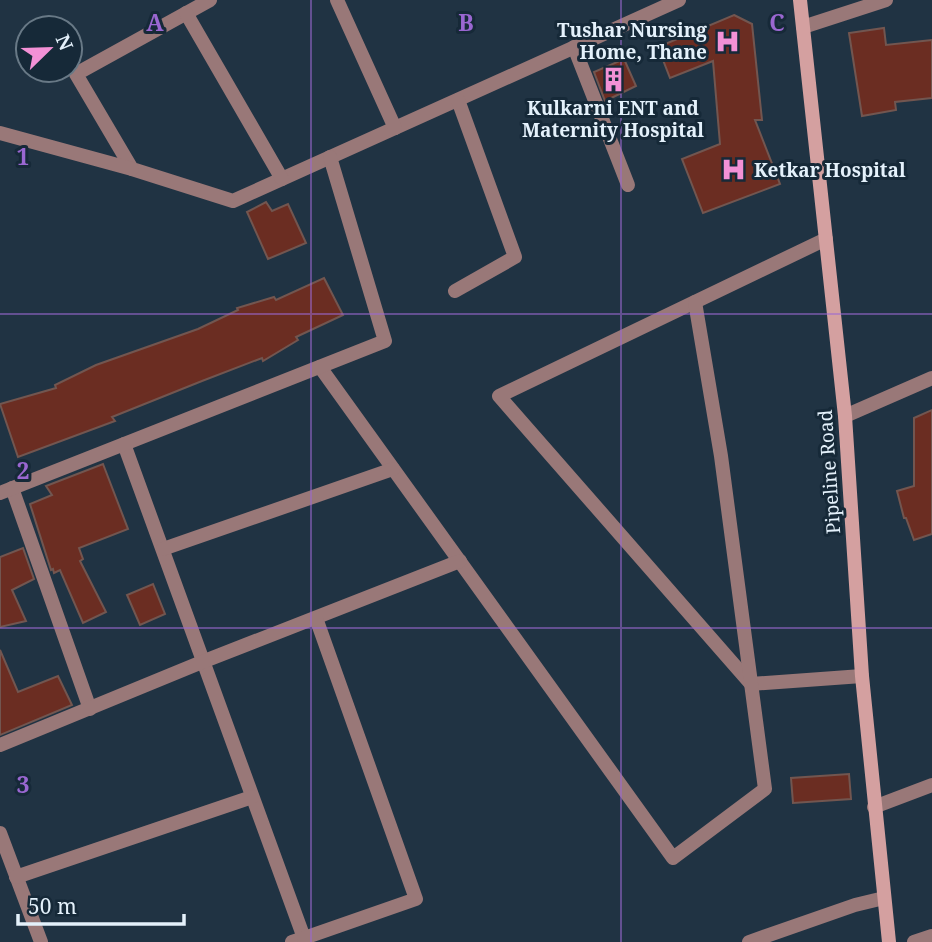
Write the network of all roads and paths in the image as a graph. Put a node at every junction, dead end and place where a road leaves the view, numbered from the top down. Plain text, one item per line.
1 (210, 0) edge
2 (337, 0) edge
3 (679, 0) edge
4 (800, 0) edge
5 (886, 0) edge
6 (186, 13) junction
7 (803, 27) junction
8 (574, 47) junction
9 (458, 100) junction
10 (396, 128) junction
11 (0, 133) edge
12 (330, 158) junction
13 (132, 169) junction
14 (282, 179) junction
15 (628, 185) dead end
16 (826, 239) junction
17 (455, 291) dead end
18 (695, 302) junction
19 (320, 367) junction
20 (932, 379) edge
21 (845, 416) junction
22 (124, 444) junction
23 (393, 469) junction
24 (6, 490) edge
25 (163, 549) junction
26 (460, 561) junction
27 (316, 618) junction
28 (202, 662) junction
29 (862, 676) junction
30 (751, 684) junction
31 (90, 709) junction
32 (0, 745) edge
33 (932, 785) edge
34 (252, 797) junction
35 (874, 807) junction
36 (0, 833) edge
37 (16, 877) junction
38 (884, 898) junction
39 (932, 936) edge
40 (298, 940) edge
41 (41, 942) edge
42 (749, 942) edge
43 (889, 942) edge
44 (914, 942) edge

1 - 6 street
2 - 10 street
3 - 8 street
4 - 7 main road, Pipeline Road
5 - 7 street
6 - 13 street
6 - 14 street
7 - 16 main road, Pipeline Road
8 - 9 street
8 - 15 street
9 - 10 street
9 - 17 street
10 - 12 street
11 - 13 street
12 - 14 street
12 - 19 street
13 - 14 street
16 - 18 street
16 - 21 main road, Pipeline Road
18 - 30 street
18 - 30 street
19 - 22 street
19 - 23 street
20 - 21 street
21 - 29 main road, Pipeline Road
22 - 24 street
22 - 25 street
23 - 25 street
23 - 26 street
24 - 31 street
25 - 28 street
26 - 27 street
26 - 30 street
27 - 28 street
27 - 40 street
28 - 31 street
28 - 34 street
29 - 30 street
29 - 35 main road, Pipeline Road
31 - 32 street
33 - 35 street
34 - 37 street
34 - 40 street
35 - 38 main road, Pipeline Road
36 - 37 street
37 - 41 street
38 - 42 street
38 - 43 main road, Pipeline Road
39 - 44 street

